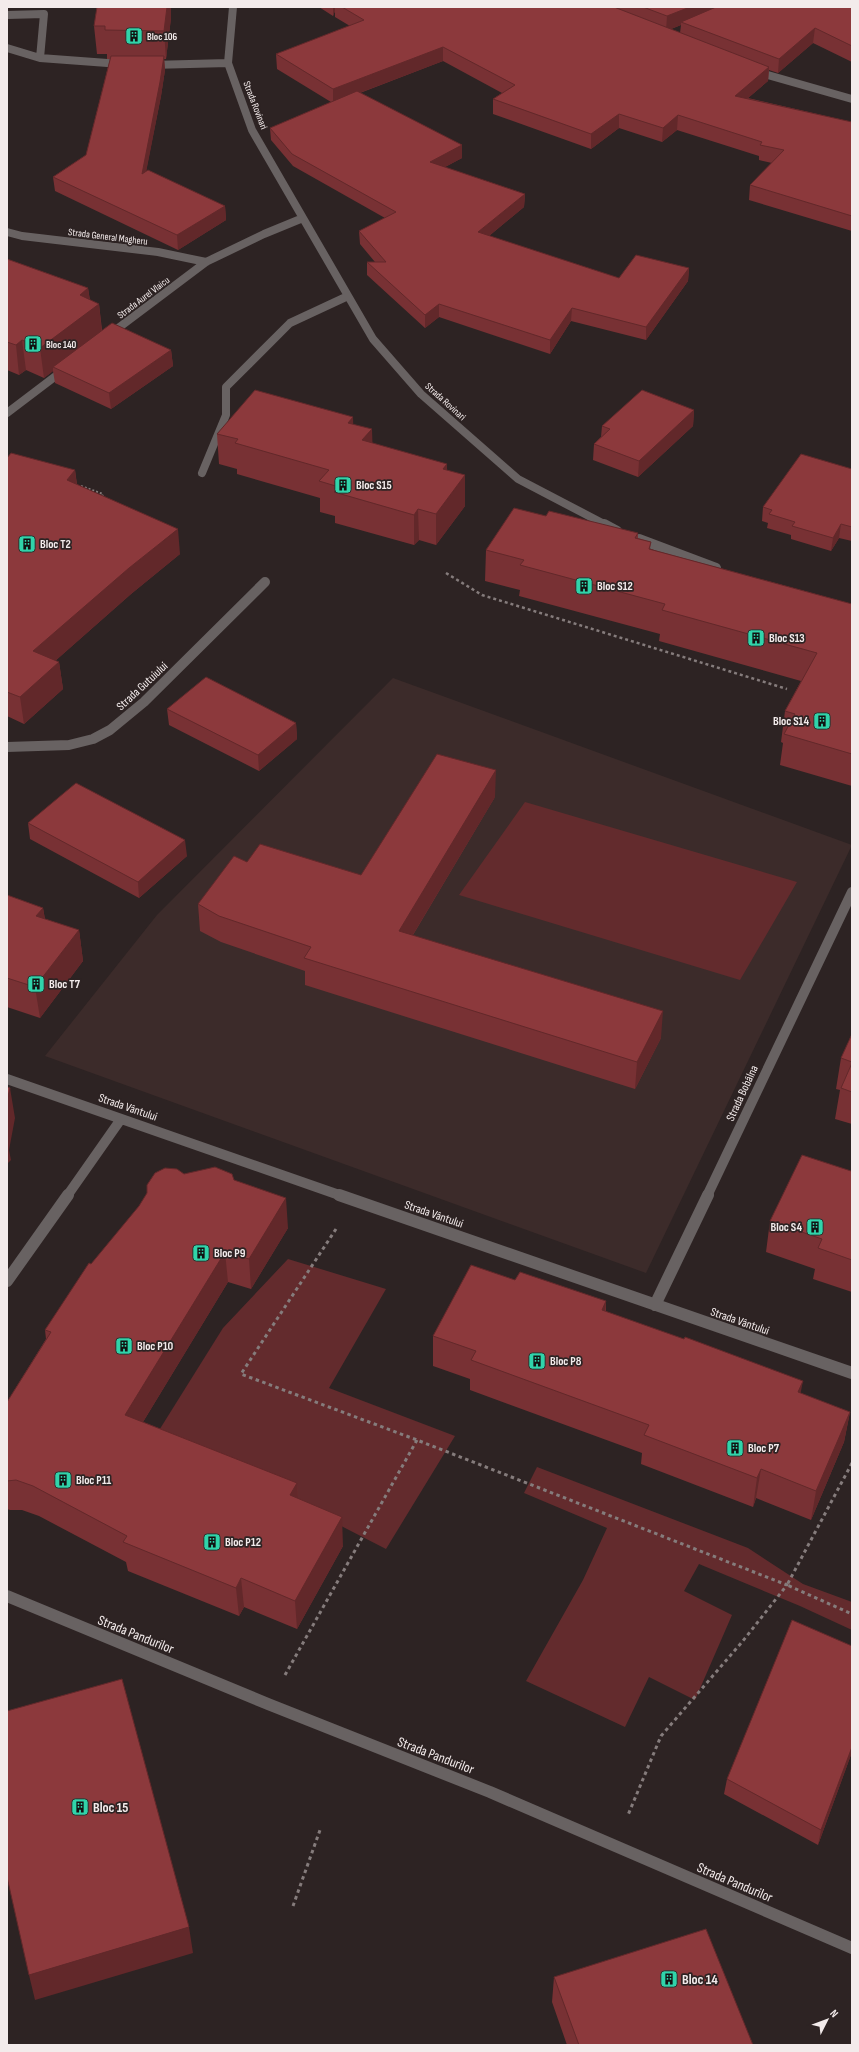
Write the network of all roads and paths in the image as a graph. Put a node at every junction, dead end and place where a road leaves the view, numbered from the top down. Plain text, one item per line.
1 (233, 7) edge
2 (7, 14) edge
3 (7, 48) edge
4 (40, 58) junction
5 (228, 63) junction
6 (125, 64) edge
7 (140, 65) edge
8 (747, 67) edge
9 (852, 99) edge
10 (303, 218) junction
11 (7, 232) edge
12 (206, 262) junction
13 (348, 296) junction
14 (100, 342) edge
15 (69, 366) edge
16 (7, 413) edge
17 (202, 474) dead end
18 (74, 484) edge
19 (102, 500) edge
20 (721, 570) edge
21 (446, 574) dead end
22 (265, 582) dead end
23 (787, 689) dead end
24 (7, 747) edge
25 (852, 892) edge
26 (7, 1079) edge
27 (121, 1119) junction
28 (355, 1200) junction
29 (7, 1281) edge
30 (655, 1305) junction
31 (852, 1373) edge
32 (417, 1440) junction
33 (852, 1463) edge
34 (787, 1586) junction
35 (7, 1596) edge
36 (852, 1614) edge
37 (268, 1704) junction
38 (320, 1830) dead end
39 (615, 1847) junction
40 (293, 1906) dead end
41 (852, 1948) edge

1 - 5 street, Strada Rovinari
2 - 4 street
3 - 4 street
4 - 6 street
5 - 7 street
5 - 10 street, Strada Rovinari
8 - 9 street
10 - 12 street, Strada Aurel Vlaicu
10 - 13 street, Strada Rovinari
11 - 12 street, Strada General Magheru
12 - 14 street, Strada Aurel Vlaicu
13 - 17 street
13 - 20 street, Strada Rovinari
15 - 16 street
18 - 19 path
21 - 23 path
22 - 24 street, Strada Gutuiului
25 - 30 street, Strada Bobâlna
26 - 27 street, Strada Vântului
27 - 28 street, Strada Vântului
27 - 29 street
28 - 30 street, Strada Vântului
28 - 32 path
30 - 31 street, Strada Vântului
32 - 34 path
32 - 37 path
33 - 34 path
34 - 36 path
34 - 39 path
35 - 37 street, Strada Pandurilor
37 - 39 street, Strada Pandurilor
38 - 40 path
39 - 41 street, Strada Pandurilor

